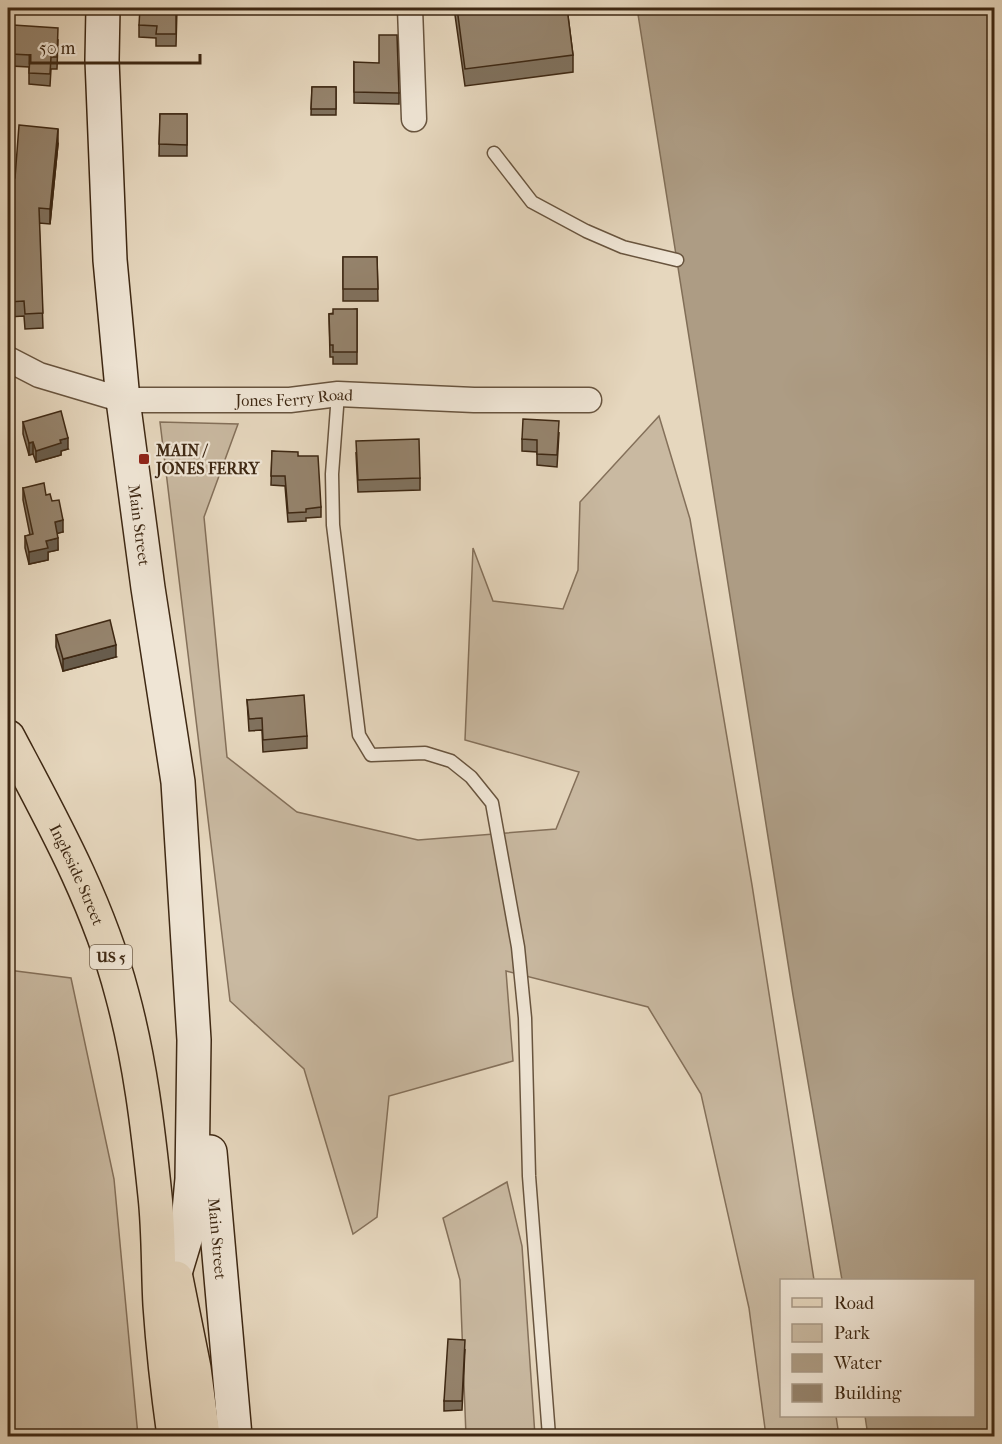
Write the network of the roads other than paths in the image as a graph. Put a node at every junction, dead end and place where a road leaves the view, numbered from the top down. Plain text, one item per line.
1 (104, 8) edge
2 (411, 8) edge
3 (414, 119) dead end
4 (494, 153) dead end
5 (677, 260) dead end
6 (8, 360) edge
7 (338, 394) junction
8 (123, 400) junction
9 (589, 400) dead end
10 (8, 736) edge
11 (194, 1040) junction
12 (155, 1197) junction
13 (175, 1273) junction
14 (160, 1306) junction
15 (180, 1369) junction
16 (174, 1437) edge
17 (203, 1437) edge
18 (235, 1437) edge
19 (549, 1437) edge

1 - 8 main road, Main Street
2 - 3 street
4 - 5 lane
6 - 8 street, Jones Ferry Road
7 - 8 street, Jones Ferry Road
7 - 9 street, Jones Ferry Road
7 - 19 lane
8 - 11 main road, Main Street
10 - 12 main road, Ingleside Street / US 5
11 - 13 main road, Main Street
11 - 18 main road, Main Street
12 - 13 main road, Ingleside Street / US 5
12 - 14 main road, Ingleside Street / US 5
13 - 14 main road, Main Street
13 - 15 main road, Ingleside Street / US 5
14 - 15 main road, Ingleside Street / US 5
15 - 16 main road, US 5
15 - 17 main road, US 5

